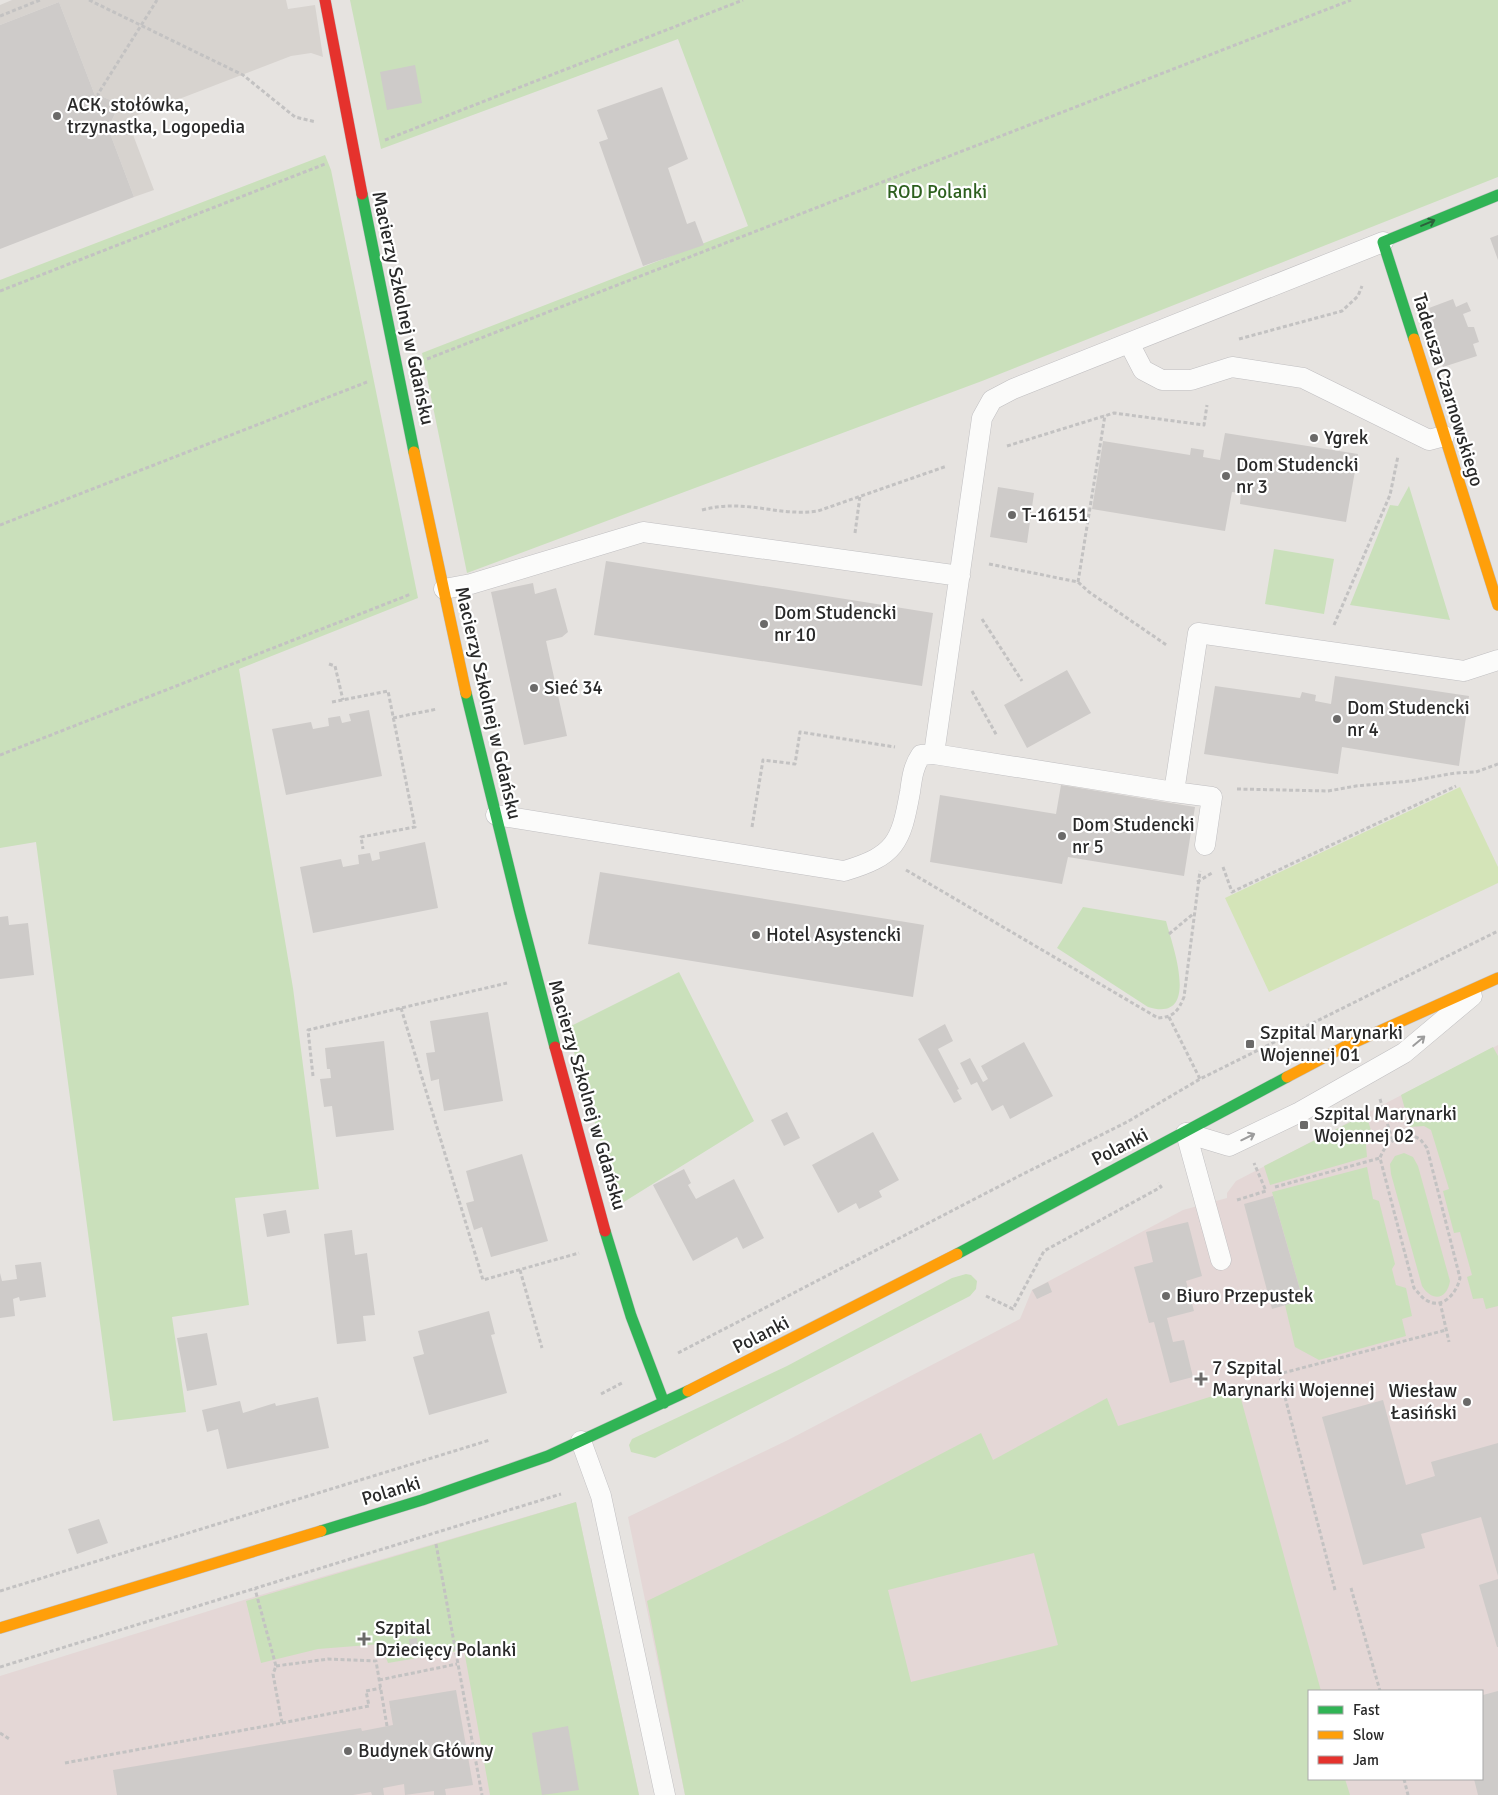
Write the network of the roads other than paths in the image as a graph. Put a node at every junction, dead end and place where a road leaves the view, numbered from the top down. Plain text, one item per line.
1 (324, 0) edge
2 (1498, 194) edge
3 (1383, 242) junction
4 (1129, 343) junction
5 (1444, 436) junction
6 (960, 572) junction
7 (444, 588) junction
8 (1498, 605) edge
9 (1498, 660) edge
10 (928, 754) junction
11 (1174, 792) junction
12 (496, 815) junction
13 (1206, 845) road end
14 (1494, 980) edge
15 (1186, 1133) junction
16 (1221, 1260) dead end
17 (664, 1403) junction
18 (581, 1441) junction
19 (0, 1628) edge
20 (665, 1795) edge

1 - 7 street, Macierzy Szkolnej w Gdańsku
3 -> 2 street
3 - 4 lane
3 - 5 street, Tadeusza Czarnowskiego
4 - 5 lane
4 - 6 lane
5 - 8 street, Tadeusza Czarnowskiego
6 - 7 lane
6 - 10 lane
7 - 12 street, Macierzy Szkolnej w Gdańsku
9 - 11 lane
10 - 11 lane
10 - 12 lane
11 - 13 lane
12 - 17 street, Macierzy Szkolnej w Gdańsku
14 - 15 street, Polanki
15 -> 14 lane
15 - 16 lane
15 - 17 street, Polanki
17 - 18 street, Polanki
18 - 19 street, Polanki
18 - 20 lane

